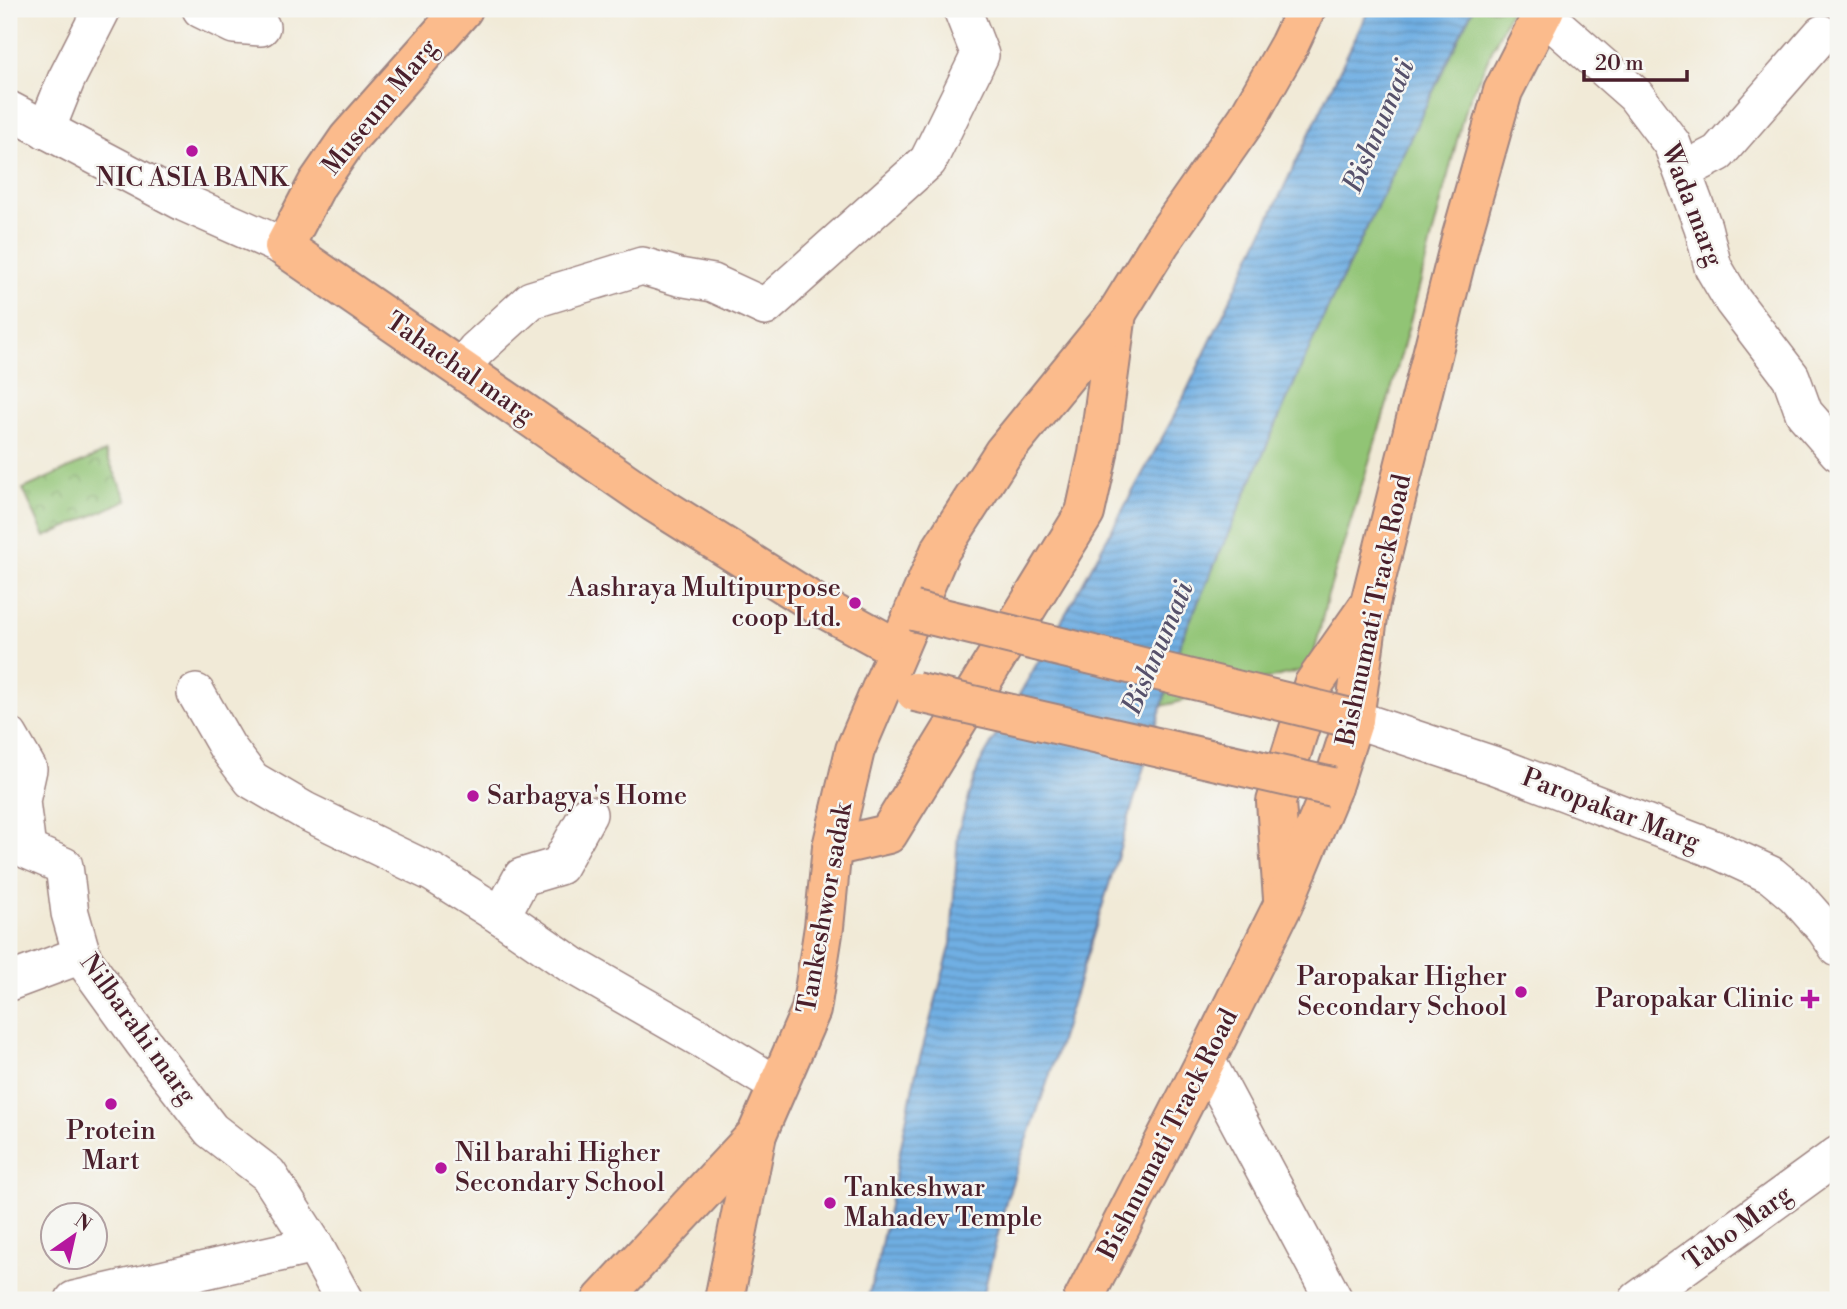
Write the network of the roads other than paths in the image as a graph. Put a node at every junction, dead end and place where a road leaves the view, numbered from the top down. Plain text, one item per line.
1 (102, 9) edge
2 (201, 9) edge
3 (463, 9) edge
4 (962, 9) edge
5 (1306, 9) edge
6 (1544, 11) edge
7 (261, 27) dead end
8 (1822, 34) dead end
9 (9, 110) edge
10 (46, 130) junction
11 (1683, 171) junction
12 (284, 247) junction
13 (1117, 313) junction
14 (461, 369) junction
15 (1838, 452) edge
16 (1370, 603) junction
17 (914, 611) junction
18 (899, 673) junction
19 (196, 693) dead end
20 (1354, 719) junction
21 (9, 736) edge
22 (1332, 787) junction
23 (588, 814) dead end
24 (832, 847) junction
25 (1283, 905) junction
26 (501, 916) junction
27 (1838, 948) edge
28 (81, 955) junction
29 (9, 982) edge
30 (1206, 1060) junction
31 (778, 1086) junction
32 (757, 1135) junction
33 (1838, 1155) edge
34 (314, 1245) junction
35 (74, 1300) edge
36 (344, 1300) edge
37 (602, 1300) edge
38 (724, 1300) edge
39 (1083, 1300) edge
40 (1334, 1300) edge
41 (1638, 1300) edge

1 - 10 street
2 - 7 street
3 - 12 main road, Museum Marg
4 - 14 street
5 - 13 main road
6 - 11 street, Wada marg
6 - 16 main road, Bishnumati Track Road
8 - 11 street
9 - 10 street, Tahachal marg
10 - 12 street, Tahachal marg
11 - 15 street, Wada marg
12 - 14 main road, Tahachal marg
13 - 17 main road
13 - 24 main road
14 - 18 main road, Tahachal marg
16 - 20 main road, Bishnumati Track Road
16 - 25 main road
17 - 18 main road
17 - 20 main road, bridge
18 - 22 main road, Tahachal marg, bridge
18 - 24 main road, Tankeshwor sadak
19 - 26 street
20 - 22 main road, Bishnumati Track Road
20 - 27 street, Paropakar Marg
21 - 28 street, Nilbarahi marg
22 - 25 main road, Bishnumati Track Road
23 - 26 street
24 - 31 main road, Tankeshwor sadak
25 - 30 main road, Bishnumati Track Road
26 - 31 street
28 - 29 street
28 - 34 street, Nilbarahi marg
30 - 39 main road, Bishnumati Track Road
30 - 40 street
31 - 32 main road, Tankeshwor sadak
32 - 37 main road
32 - 38 main road
33 - 41 street, Tabo Marg
34 - 35 street
34 - 36 street, Nilbarahi marg

